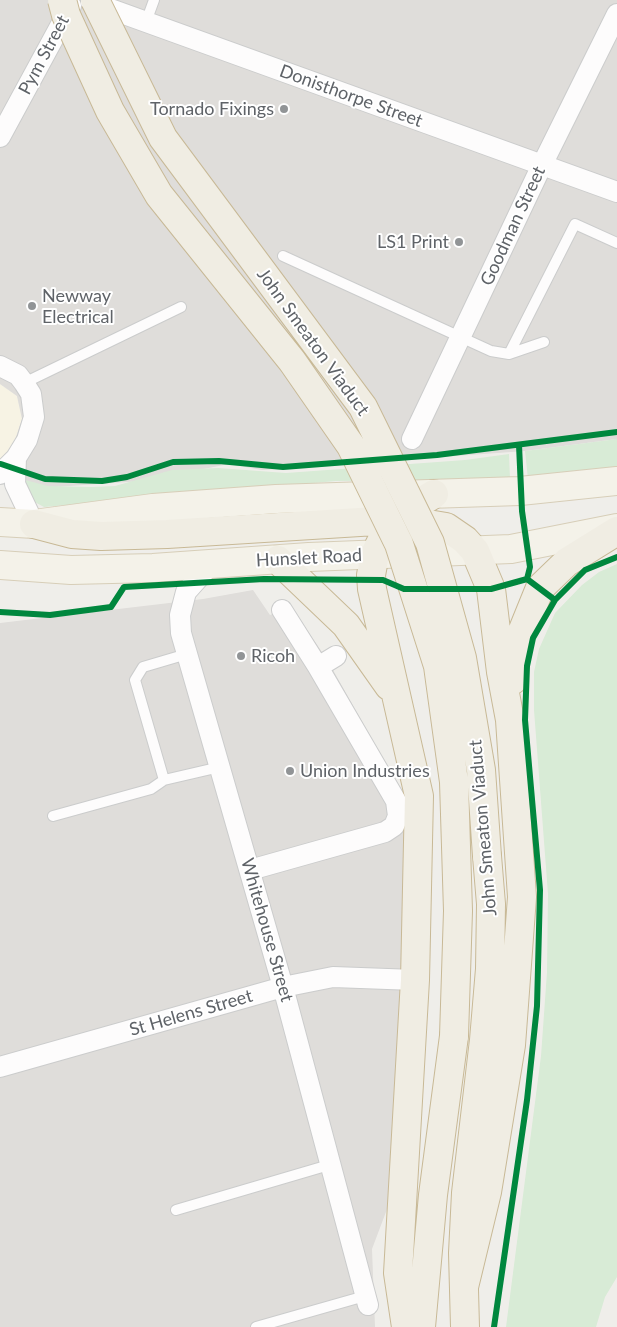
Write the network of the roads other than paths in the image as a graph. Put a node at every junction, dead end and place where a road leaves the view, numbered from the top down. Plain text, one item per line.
1 (62, 0) edge
2 (74, 0) edge
3 (85, 0) edge
4 (96, 0) edge
5 (154, 0) edge
6 (146, 22) junction
7 (615, 22) edge
8 (0, 137) edge
9 (542, 165) junction
10 (617, 192) edge
11 (617, 243) edge
12 (283, 256) dead end
13 (180, 307) dead end
14 (461, 336) junction
15 (544, 342) dead end
16 (509, 354) junction
17 (0, 366) edge
18 (24, 382) junction
19 (412, 439) dead end
20 (16, 458) junction
21 (0, 474) edge
22 (617, 481) edge
23 (434, 494) junction
24 (392, 520) junction
25 (0, 522) edge
26 (34, 524) junction
27 (617, 530) edge
28 (475, 551) junction
29 (375, 554) junction
30 (278, 560) junction
31 (211, 564) junction
32 (0, 565) edge
33 (282, 610) dead end
34 (187, 654) junction
35 (336, 656) dead end
36 (318, 667) junction
37 (398, 700) junction
38 (510, 720) junction
39 (220, 766) junction
40 (164, 780) junction
41 (53, 816) dead end
42 (250, 870) junction
43 (415, 980) junction
44 (283, 987) junction
45 (0, 1067) edge
46 (329, 1164) junction
47 (176, 1210) dead end
48 (464, 1287) junction
49 (366, 1301) joint
50 (256, 1327) edge
51 (406, 1327) edge
52 (421, 1327) edge
53 (465, 1327) edge

1 - 52 highway, John Smeaton Viaduct, bridge
2 - 8 street, Pym Street
3 - 6 street, Donisthorpe Street
4 - 48 highway, John Smeaton Viaduct, bridge
5 - 6 lane
6 - 9 street, Donisthorpe Street
7 - 9 street, Goodman Street
9 - 10 street, Donisthorpe Street
9 - 14 street, Goodman Street
11 - 16 lane
12 - 14 lane
13 - 18 lane
14 - 16 lane
14 - 19 street, Goodman Street
15 - 16 lane
17 - 18 street
18 - 20 street
20 - 21 street
20 - 26 street
22 - 23 main road
23 - 24 highway
23 - 26 main road
24 - 26 highway
24 - 28 highway
24 - 29 highway
25 - 26 main road
27 - 28 main road, Hunslet Road
27 - 38 highway
28 - 29 main road, Hunslet Road
28 - 38 highway
29 - 30 main road, Hunslet Road
29 - 37 highway
30 - 31 main road, Hunslet Road
30 - 37 highway
31 - 32 main road, Hunslet Road
31 - 34 street, Whitehouse Street
33 - 36 street
34 - 39 street, Whitehouse Street
34 - 40 lane
35 - 36 street
36 - 42 street
37 - 43 highway
38 - 48 highway
39 - 40 lane
39 - 42 street, Whitehouse Street
40 - 41 lane
42 - 44 street, Whitehouse Street
43 - 44 street, St Helens Street
43 - 51 highway
44 - 45 street, St Helens Street
44 - 46 street, Whitehouse Street
46 - 47 lane
46 - 49 street, Whitehouse Street
48 - 53 highway
49 - 50 lane

